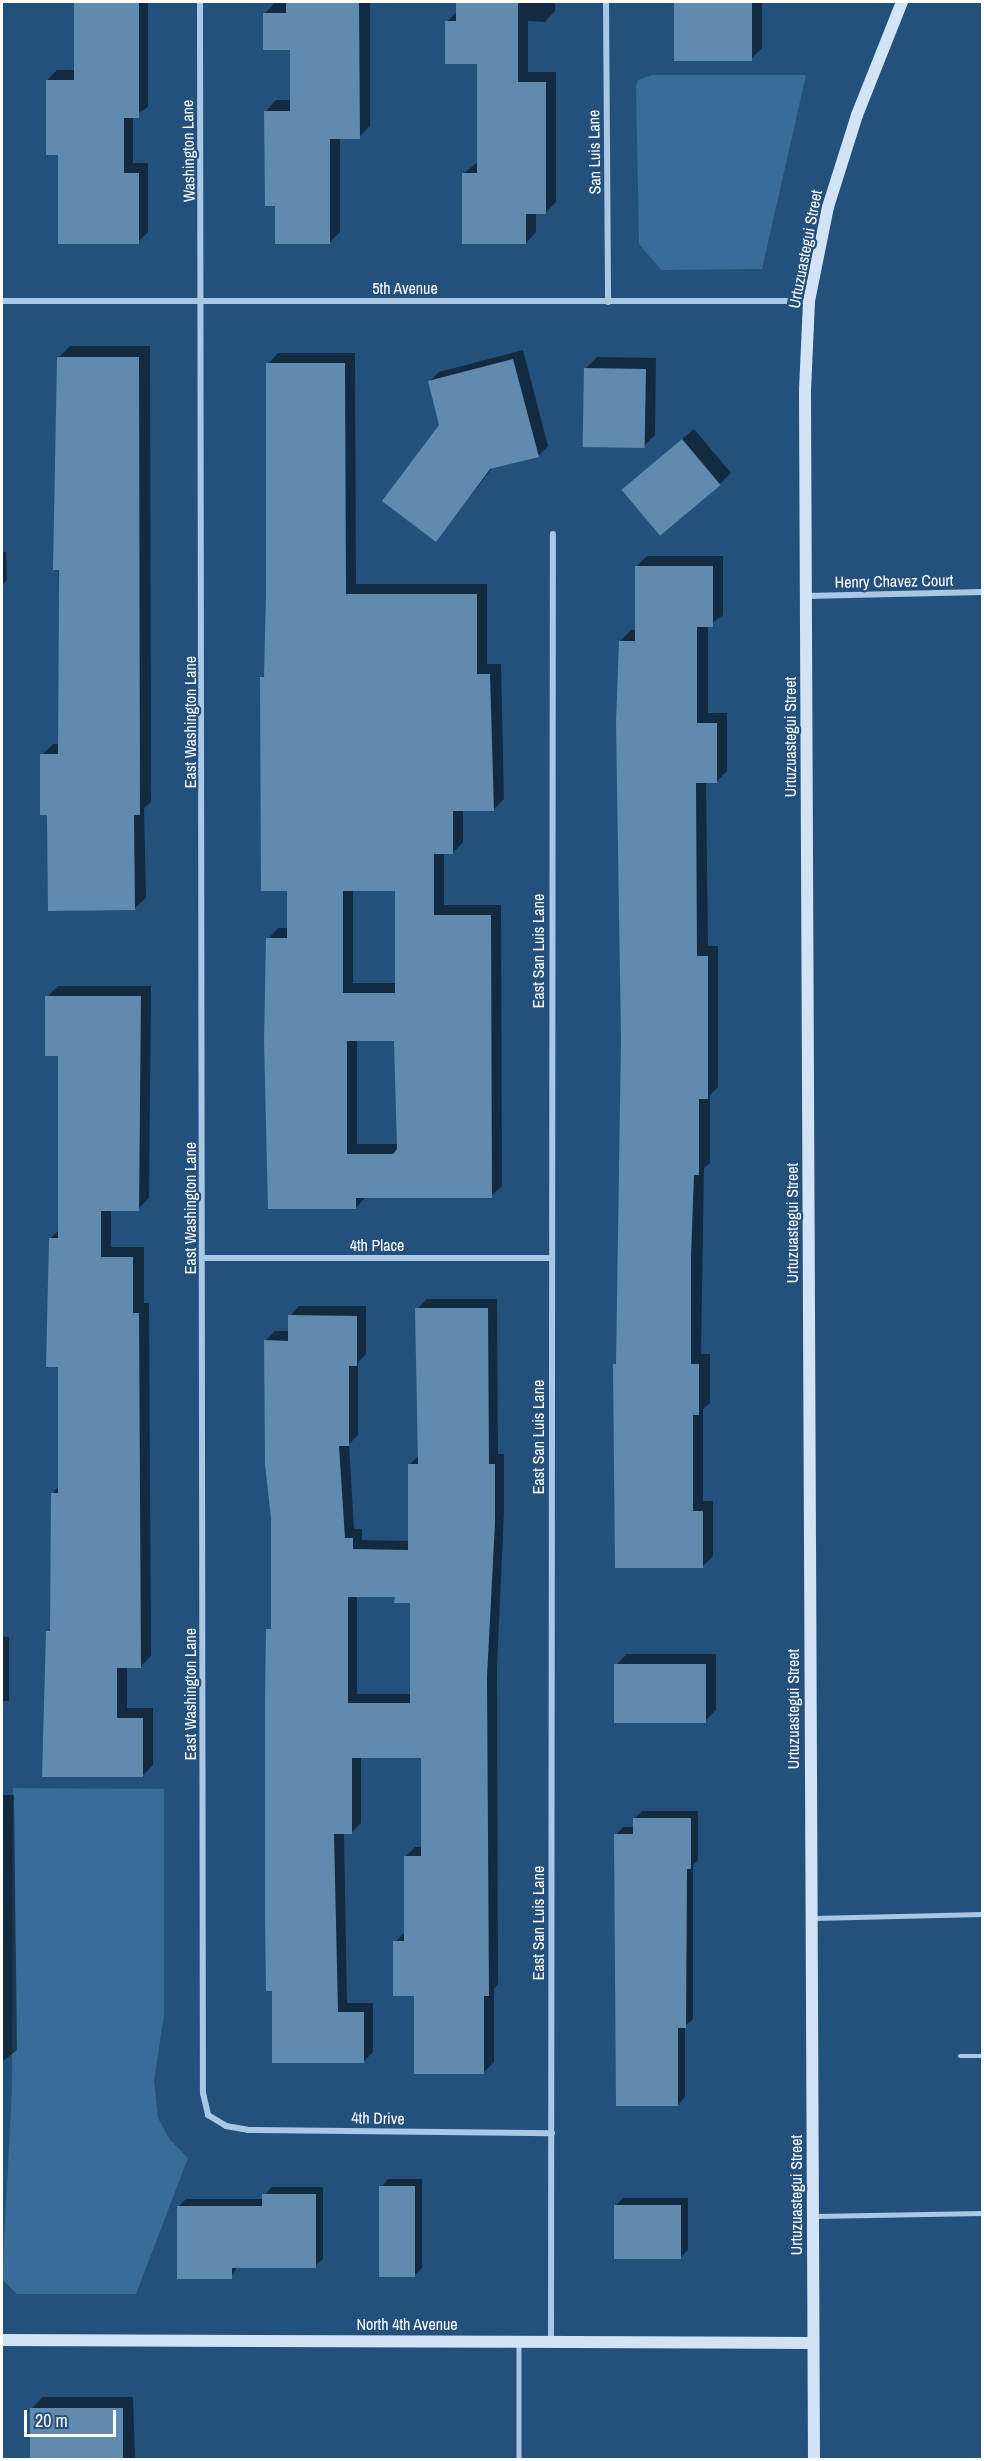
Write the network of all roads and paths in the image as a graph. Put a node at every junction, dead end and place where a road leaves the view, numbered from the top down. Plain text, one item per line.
1 (200, 2) edge
2 (606, 2) edge
3 (902, 2) edge
4 (203, 300) junction
5 (2, 301) edge
6 (809, 301) junction
7 (609, 302) junction
8 (553, 534) dead end
9 (982, 592) edge
10 (806, 596) junction
11 (204, 1258) junction
12 (551, 1258) junction
13 (982, 1914) edge
14 (811, 1918) junction
15 (960, 2056) dead end
16 (982, 2056) edge
17 (207, 2115) joint
18 (552, 2133) junction
19 (982, 2213) edge
20 (812, 2216) junction
21 (2, 2340) edge
22 (519, 2341) junction
23 (551, 2341) junction
24 (813, 2343) junction
25 (519, 2460) edge
26 (814, 2460) edge

1 - 4 street, Washington Lane
2 - 7 street, San Luis Lane
3 - 6 main road, Urtuzuastegui Street
4 - 5 street, 5th Avenue
4 - 7 street, 5th Avenue
4 - 11 street, East Washington Lane
6 - 7 street, 5th Avenue
6 - 10 main road, Urtuzuastegui Street
8 - 12 street, East San Luis Lane
9 - 10 street, Henry Chavez Court
10 - 14 main road, Urtuzuastegui Street
11 - 12 street, 4th Place
11 - 17 street, East Washington Lane
12 - 18 street, East San Luis Lane
13 - 14 lane
14 - 20 main road, Urtuzuastegui Street
15 - 16 lane
17 - 18 street, 4th Drive
18 - 23 street, East San Luis Lane
19 - 20 lane
20 - 24 main road, Urtuzuastegui Street
21 - 22 main road, North 4th Avenue
22 - 23 main road, North 4th Avenue
22 - 25 lane
23 - 24 main road, North 4th Avenue
24 - 26 main road, Urtuzuastegui Street

